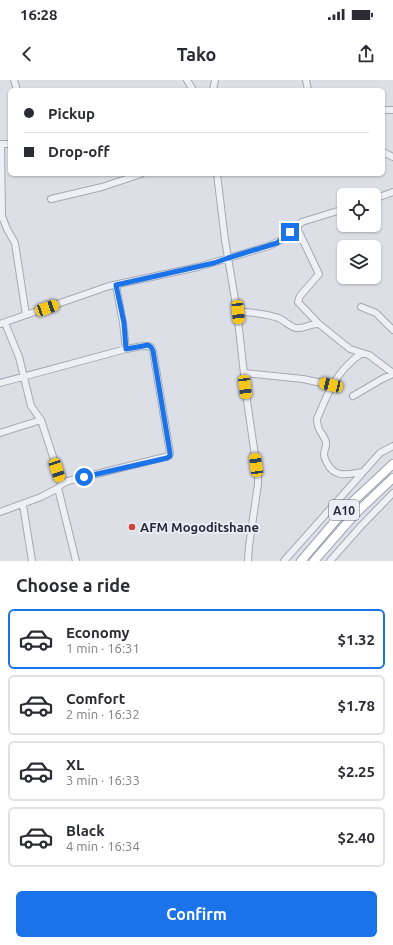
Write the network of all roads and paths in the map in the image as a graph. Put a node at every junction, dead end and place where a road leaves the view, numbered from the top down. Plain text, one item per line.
1 (1, 144) edge
2 (135, 176) edge
3 (218, 176) edge
4 (393, 192) edge
5 (381, 196) edge
6 (51, 199) dead end
7 (337, 211) edge
8 (296, 226) junction
9 (228, 258) junction
10 (116, 285) junction
11 (361, 307) dead end
12 (238, 312) junction
13 (26, 315) junction
14 (3, 324) edge
15 (319, 324) junction
16 (393, 330) edge
17 (126, 349) junction
18 (362, 353) junction
19 (244, 373) junction
20 (393, 374) edge
21 (24, 376) junction
22 (0, 382) edge
23 (331, 385) junction
24 (353, 396) dead end
25 (40, 420) junction
26 (0, 433) edge
27 (393, 446) edge
28 (393, 464) edge
29 (363, 472) junction
30 (393, 478) edge
31 (60, 486) junction
32 (393, 493) edge
33 (22, 504) junction
34 (0, 512) edge
35 (332, 560) edge
36 (32, 561) edge
37 (76, 561) edge
38 (248, 561) edge
39 (284, 561) edge
40 (301, 561) edge
41 (314, 561) edge

1 - 13 street
2 - 6 street
3 - 9 street
4 - 5 street
7 - 8 street
8 - 9 street
8 - 15 street
9 - 10 street
9 - 12 street
10 - 13 street
10 - 17 street
11 - 16 street
12 - 15 street
12 - 19 street
13 - 14 street
14 - 21 street
15 - 18 street
17 - 21 street
17 - 31 street
18 - 20 street
18 - 23 street
19 - 23 street
19 - 38 street
20 - 24 street
21 - 22 street
21 - 25 street
23 - 29 street
25 - 26 street
25 - 31 street
27 - 29 street
28 - 40 main road, A10
29 - 39 street
30 - 41 main road, A10
31 - 33 street
31 - 37 street
32 - 35 street
33 - 34 street
33 - 36 street

